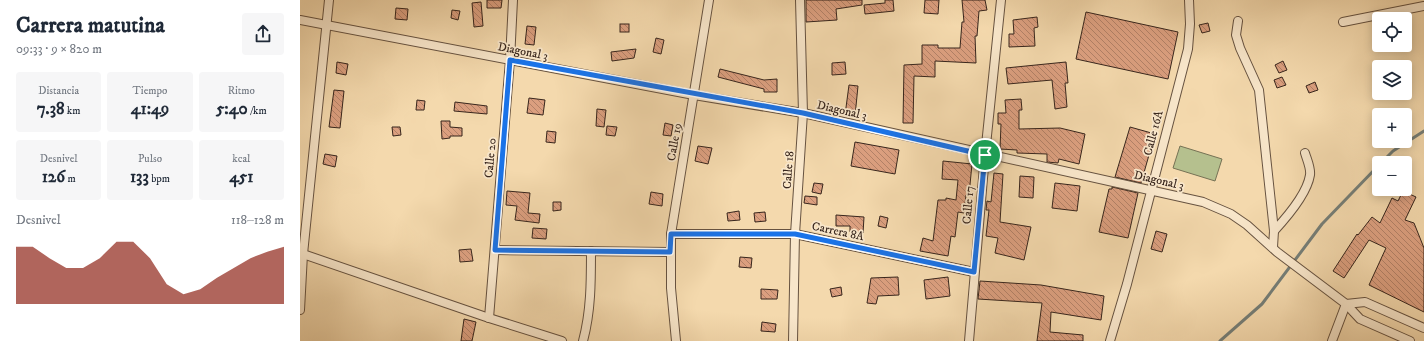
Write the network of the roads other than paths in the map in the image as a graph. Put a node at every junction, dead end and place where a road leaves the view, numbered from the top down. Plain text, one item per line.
1 (329, 0) edge
2 (513, 0) edge
3 (709, 0) edge
4 (800, 0) edge
5 (1002, 0) edge
6 (1189, 0) edge
7 (1424, 6) edge
8 (300, 20) edge
9 (1238, 21) dead end
10 (1343, 22) dead end
11 (327, 25) junction
12 (510, 60) junction
13 (694, 95) junction
14 (803, 113) junction
15 (1305, 153) dead end
16 (985, 155) junction
17 (1151, 190) junction
18 (1274, 231) junction
19 (671, 234) junction
20 (795, 234) junction
21 (1275, 249) junction
22 (495, 250) junction
23 (591, 251) junction
24 (670, 252) junction
25 (302, 254) edge
26 (974, 272) junction
27 (1346, 304) junction
28 (300, 310) edge
29 (489, 318) junction
30 (1424, 328) edge
31 (562, 341) edge
32 (583, 341) edge
33 (676, 341) edge
34 (793, 341) edge
35 (969, 341) edge
36 (1110, 341) edge
37 (1332, 341) edge
38 (1410, 341) edge

1 - 11 street
2 - 12 street, Calle 20
3 - 13 street, Calle 19
4 - 14 street, Calle 18
5 - 16 street, Calle 17
6 - 17 street, Calle 16A
7 - 10 street
8 - 11 street, Diagonal 3
9 - 18 street
11 - 12 street, Diagonal 3
11 - 25 street
12 - 13 street, Diagonal 3
12 - 22 street, Calle 20
13 - 14 street, Diagonal 3
13 - 19 street, Calle 19
14 - 16 street, Diagonal 3
14 - 20 street, Calle 18
15 - 18 street
16 - 17 street, Diagonal 3
16 - 26 street, Calle 17
17 - 21 street, Diagonal 3
17 - 36 street, Calle 16A
18 - 21 street
19 - 20 street, Carrera 8A
19 - 24 street, Calle 19
20 - 26 street, Carrera 8A
20 - 34 street, Calle 18
21 - 27 street, Diagonal 3
22 - 23 street
22 - 29 street, Calle 20
23 - 24 street
23 - 32 street
24 - 33 street, Calle 19
25 - 28 street
25 - 29 street
26 - 35 street, Calle 17
27 - 30 street
27 - 37 street
27 - 38 street, Diagonal 3
29 - 31 street

